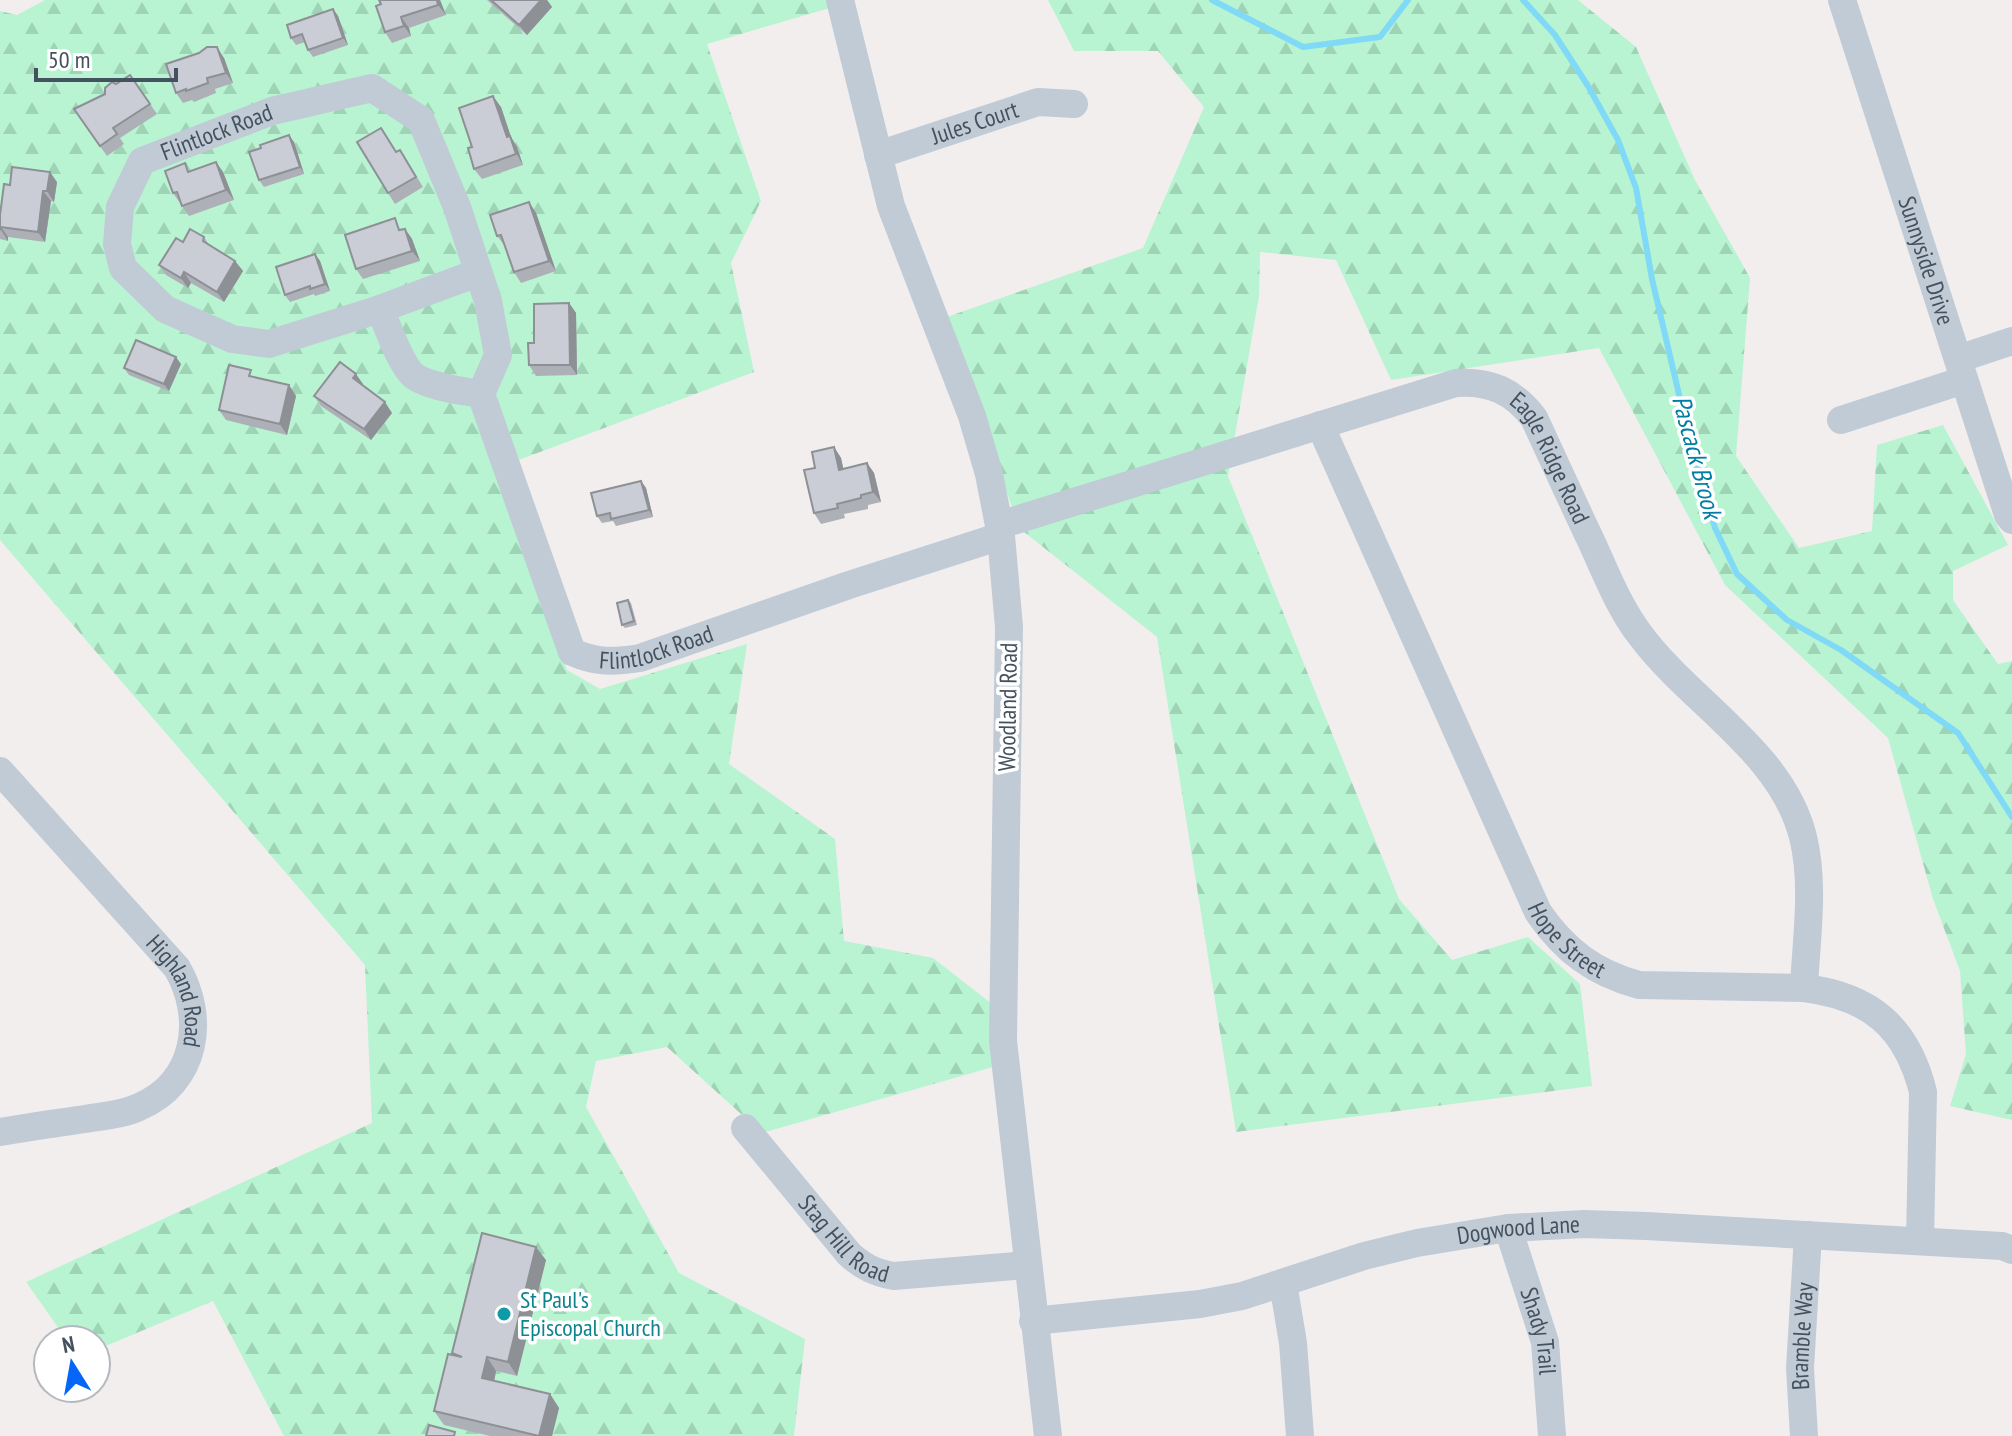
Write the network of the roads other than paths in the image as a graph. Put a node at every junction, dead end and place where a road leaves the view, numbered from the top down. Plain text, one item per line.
1 (840, 0) edge
2 (1842, 0) edge
3 (1074, 104) dead end
4 (878, 155) junction
5 (477, 273) junction
6 (380, 309) junction
7 (2012, 341) edge
8 (1961, 369) junction
9 (481, 394) junction
10 (1841, 420) dead end
11 (1320, 425) junction
12 (2012, 520) edge
13 (1000, 531) junction
14 (0, 771) edge
15 (1804, 988) junction
16 (745, 1128) dead end
17 (0, 1132) edge
18 (1508, 1228) junction
19 (1808, 1235) junction
20 (1920, 1241) junction
21 (2012, 1250) edge
22 (1027, 1265) junction
23 (1283, 1283) junction
24 (1033, 1321) junction
25 (1048, 1436) edge
26 (1300, 1436) edge
27 (1552, 1436) edge
28 (1804, 1436) edge

1 - 4 street, Woodland Road
2 - 8 street, Sunnyside Drive
3 - 4 street, Jules Court
4 - 13 street, Woodland Road
5 - 6 street, Flintlock Road
5 - 6 street, Flintlock Road
5 - 9 street, Flintlock Road
6 - 9 street
7 - 8 street
8 - 10 street
8 - 12 street, Sunnyside Drive
9 - 13 street, Flintlock Road
11 - 13 street, Eagle Ridge Road
11 - 15 street, Hope Street
11 - 15 street, Eagle Ridge Road
13 - 22 street, Woodland Road
14 - 17 street, Highland Road
15 - 20 street, Hope Street
16 - 22 street, Stag Hill Road
18 - 19 street, Dogwood Lane
18 - 23 street, Dogwood Lane
18 - 27 street, Shady Trail
19 - 20 street, Dogwood Lane
19 - 28 street, Bramble Way
20 - 21 street, Dogwood Lane
22 - 24 street, Woodland Road
23 - 24 street, Dogwood Lane
23 - 26 street
24 - 25 street, Woodland Road

